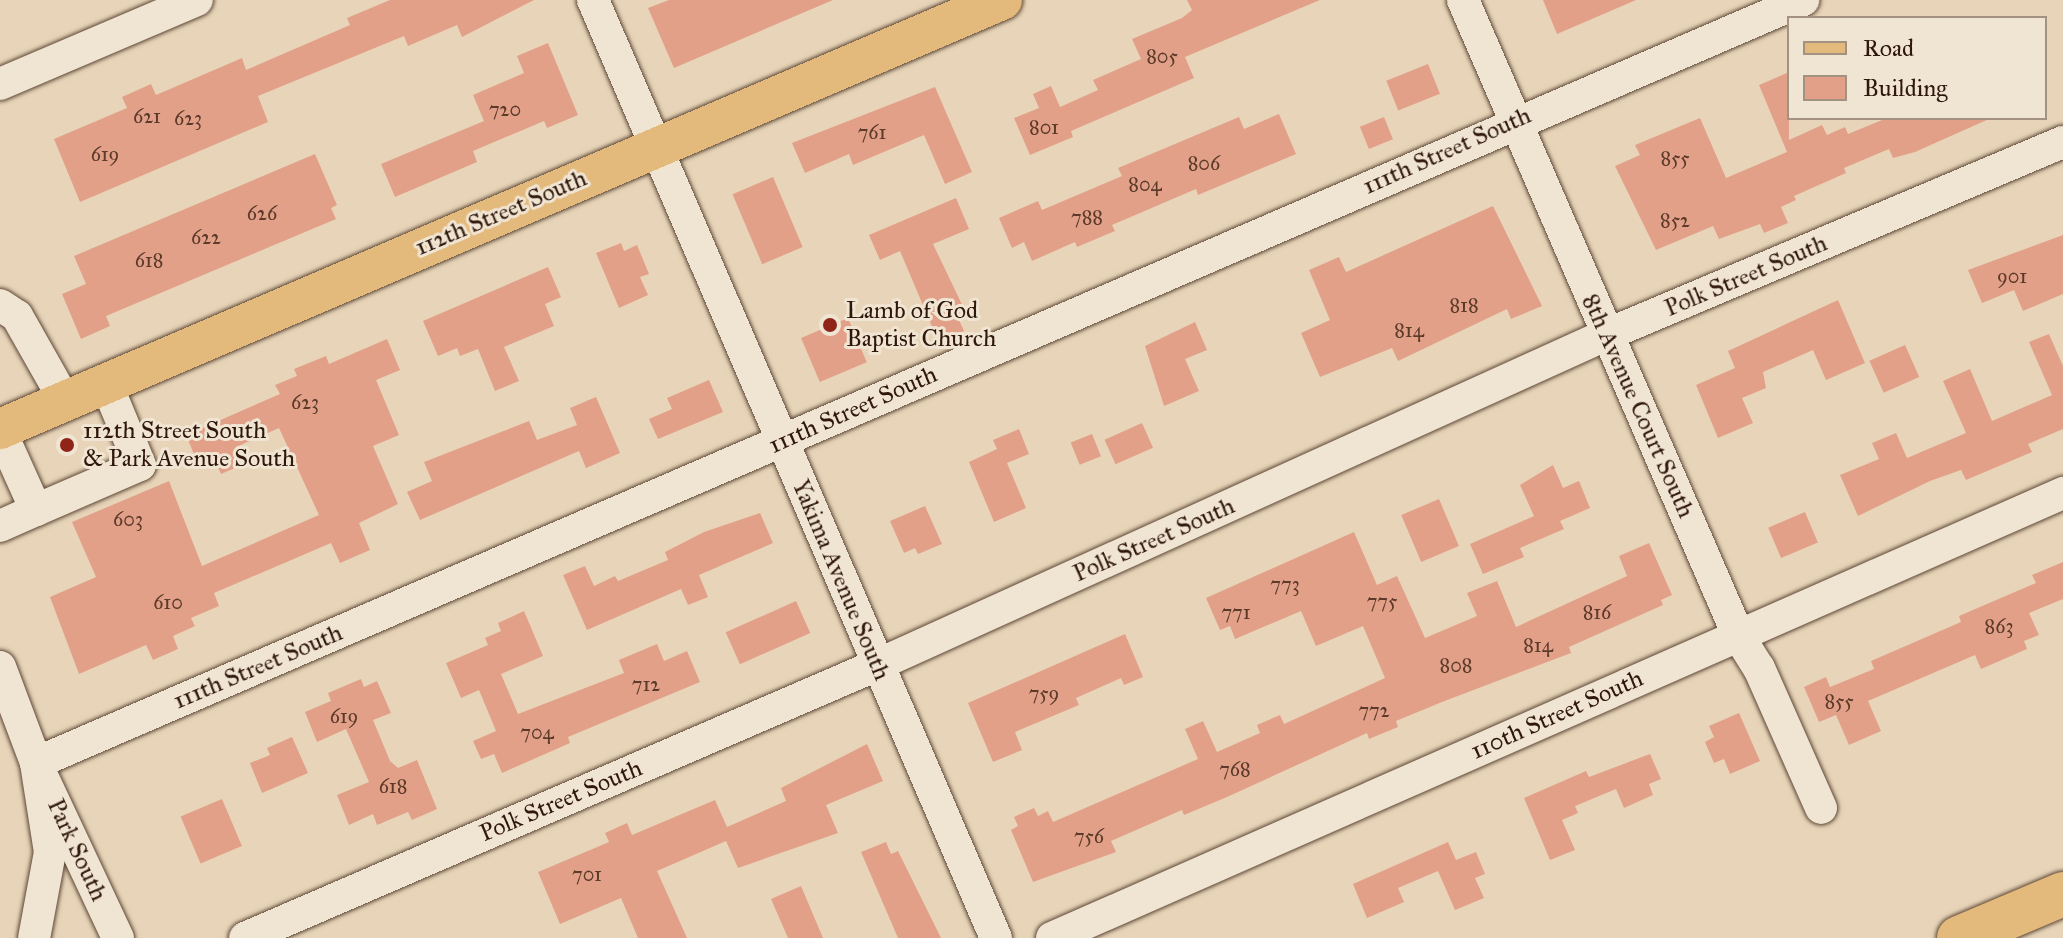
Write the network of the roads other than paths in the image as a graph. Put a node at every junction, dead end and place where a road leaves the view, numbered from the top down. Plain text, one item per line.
1 (197, 0) edge
2 (593, 0) edge
3 (1002, 0) edge
4 (1463, 0) edge
5 (1803, 0) edge
6 (0, 84) edge
7 (1515, 121) junction
8 (2063, 142) edge
9 (656, 146) junction
10 (0, 305) edge
11 (1606, 335) junction
12 (106, 383) junction
13 (65, 401) junction
14 (0, 430) edge
15 (782, 442) junction
16 (2063, 493) edge
17 (36, 510) junction
18 (0, 526) edge
19 (1738, 635) junction
20 (877, 665) junction
21 (0, 667) edge
22 (36, 763) junction
23 (1821, 808) dead end
24 (2063, 894) edge
25 (34, 938) edge
26 (118, 938) edge
27 (245, 938) edge
28 (996, 938) edge
29 (1052, 938) edge
30 (1959, 938) edge

1 - 6 street
2 - 9 street, Yakima Avenue South
3 - 9 main road, 112th Street South
4 - 7 street, 8th Avenue Court South
5 - 7 street, 111th Street South
7 - 11 street, 8th Avenue Court South
7 - 15 street, 111th Street South
8 - 11 street, Polk Street South
9 - 12 main road, 112th Street South
9 - 15 street, Yakima Avenue South
10 - 13 street
11 - 19 street, 8th Avenue Court South
11 - 20 street, Polk Street South
12 - 13 main road, 112th Street South
12 - 17 street
13 - 14 main road, 112th Street South
14 - 17 street
15 - 20 street, Yakima Avenue South
15 - 22 street, 111th Street South
16 - 19 street, 110th Street South
17 - 18 street
19 - 23 street, 8th Avenue Court South
19 - 29 street, 110th Street South
20 - 27 street, Polk Street South
20 - 28 street, Yakima Avenue South
21 - 22 street
22 - 25 street
22 - 26 street, Park South
24 - 30 highway

